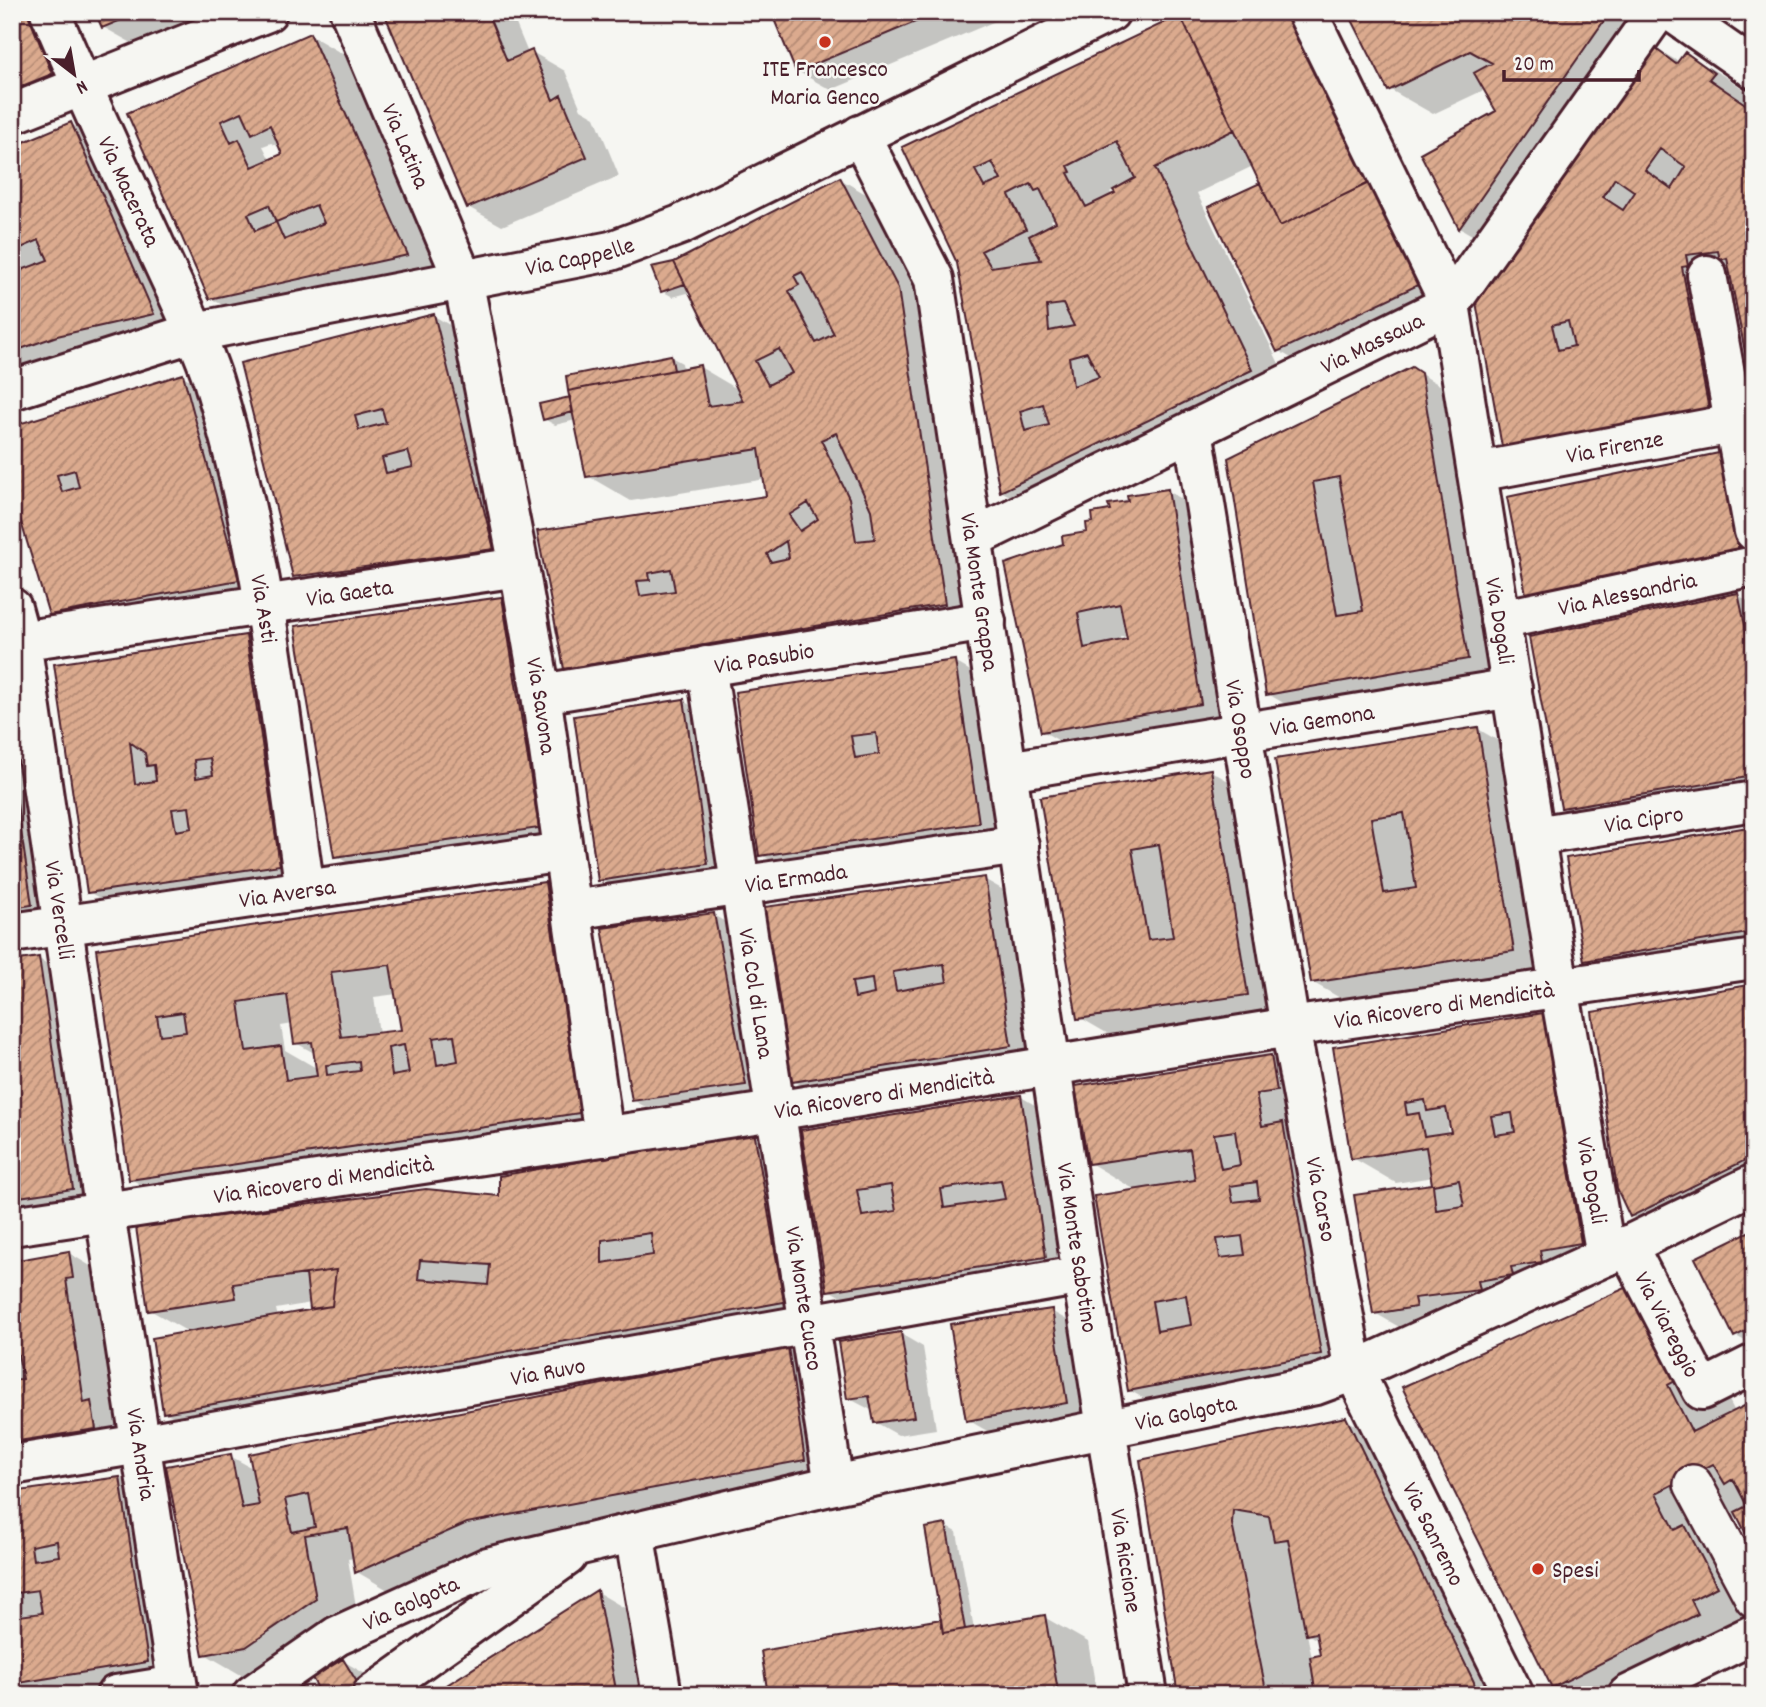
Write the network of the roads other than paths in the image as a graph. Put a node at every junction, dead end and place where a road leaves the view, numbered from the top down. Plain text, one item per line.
1 (50, 12) edge
2 (267, 12) edge
3 (350, 12) edge
4 (1110, 12) edge
5 (1307, 12) edge
6 (1657, 12) edge
7 (1672, 12) edge
8 (1754, 69) edge
9 (82, 86) junction
10 (12, 114) edge
11 (860, 135) junction
12 (1707, 275) dead end
13 (463, 279) junction
14 (1450, 303) junction
15 (195, 332) junction
16 (12, 390) edge
17 (1744, 422) edge
18 (1193, 430) junction
19 (1477, 472) junction
20 (1754, 531) edge
21 (973, 538) junction
22 (1754, 566) edge
23 (519, 567) junction
24 (263, 604) junction
25 (1500, 620) junction
26 (986, 621) junction
27 (15, 630) edge
28 (706, 666) junction
29 (1512, 688) junction
30 (541, 694) junction
31 (1242, 732) junction
32 (1008, 771) junction
33 (1754, 801) edge
34 (1535, 836) junction
35 (1019, 845) junction
36 (563, 852) junction
37 (740, 884) junction
38 (305, 890) junction
39 (572, 910) junction
40 (63, 925) junction
41 (12, 933) edge
42 (1754, 959) edge
43 (1559, 987) junction
44 (1290, 1027) junction
45 (1052, 1065) junction
46 (774, 1111) junction
47 (604, 1137) junction
48 (1754, 1184) edge
49 (105, 1213) junction
50 (12, 1226) edge
51 (1617, 1250) junction
52 (1082, 1275) junction
53 (808, 1323) junction
54 (1754, 1364) edge
55 (1354, 1371) junction
56 (1106, 1428) junction
57 (140, 1444) junction
58 (12, 1465) edge
59 (1693, 1484) dead end
60 (834, 1485) junction
61 (634, 1532) junction
62 (584, 1544) junction
63 (1754, 1598) edge
64 (1754, 1633) edge
65 (178, 1690) edge
66 (116, 1695) edge
67 (252, 1695) edge
68 (372, 1695) edge
69 (662, 1695) edge
70 (1148, 1695) edge
71 (1514, 1695) edge
72 (1628, 1695) edge

1 - 9 street, Via Macerata
2 - 9 street
3 - 13 street, Via Latina
4 - 11 street, Via Cappelle
5 - 14 street, Via Dogali
6 - 14 street, Via Massaua
7 - 8 street
9 - 10 street
9 - 15 street, Via Macerata
11 - 13 street, Via Cappelle
11 - 21 street, Via Monte Grappa
12 - 17 street
13 - 15 street, Via Cappelle
13 - 23 street, Via Savona
14 - 18 street, Via Massaua
14 - 19 street, Via Dogali
15 - 16 street, Via Cappelle
15 - 24 street, Via Asti
17 - 19 street, Via Firenze
17 - 20 street
18 - 21 street, Via Massaua
18 - 31 street, Via Osoppo
19 - 25 street, Via Dogali
21 - 26 street, Via Monte Grappa
22 - 25 street, Via Alessandria
23 - 24 street, Via Gaeta
23 - 30 street, Via Savona
24 - 27 street, Via Gaeta
24 - 38 street, Via Asti
25 - 29 street, Via Dogali
26 - 28 street, Via Pasubio
26 - 32 street, Via Monte Grappa
27 - 40 street, Via Vercelli
28 - 30 street, Via Pasubio
28 - 37 street, Via Col di Lana
29 - 31 street, Via Gemona
29 - 34 street, Via Dogali
30 - 36 street, Via Savona
31 - 32 street, Via Gemona
31 - 44 street, Via Osoppo
32 - 35 street, Via Monte Grappa
33 - 34 street, Via Cipro
34 - 43 street, Via Dogali
35 - 37 street, Via Ermada
35 - 45 street, Via Monte Grappa
36 - 38 street, Via Aversa
36 - 39 street, Via Savona
37 - 39 street, Via Ermada
37 - 46 street, Via Col di Lana
38 - 40 street, Via Aversa
39 - 47 street, Via Savona
40 - 41 street, Via Aversa
40 - 49 street, Via Vercelli
42 - 43 street, Via Ricovero di Mendicità
43 - 44 street, Via Ricovero di Mendicità
43 - 51 street, Via Dogali
44 - 45 street, Via Ricovero di Mendicità
44 - 55 street, Via Carso
45 - 46 street, Via Ricovero di Mendicità
45 - 52 street, Via Monte Sabotino
46 - 47 street, Via Ricovero di Mendicità
46 - 53 street, Via Monte Cucco
47 - 49 street, Via Ricovero di Mendicità
48 - 51 street, Via Golgota
49 - 50 street, Via Ricovero di Mendicità
49 - 57 street, Via Andria
51 - 54 street, Via Viareggio
51 - 55 street, Via Golgota
52 - 53 street, Via Ruvo
52 - 56 street, Via Monte Sabotino
53 - 57 street, Via Ruvo
53 - 60 street, Via Monte Cucco
55 - 56 street, Via Golgota
55 - 71 street, Via Sanremo
56 - 60 street, Via Golgota
56 - 70 street, Via Riccione
57 - 58 street, Via Ruvo
57 - 65 street, Via Andria
59 - 63 street
60 - 61 street, Via Golgota
61 - 62 street, Via Golgota
61 - 69 street
62 - 67 street, Via Golgota
62 - 68 street, Via Golgota
64 - 72 street
65 - 66 street

